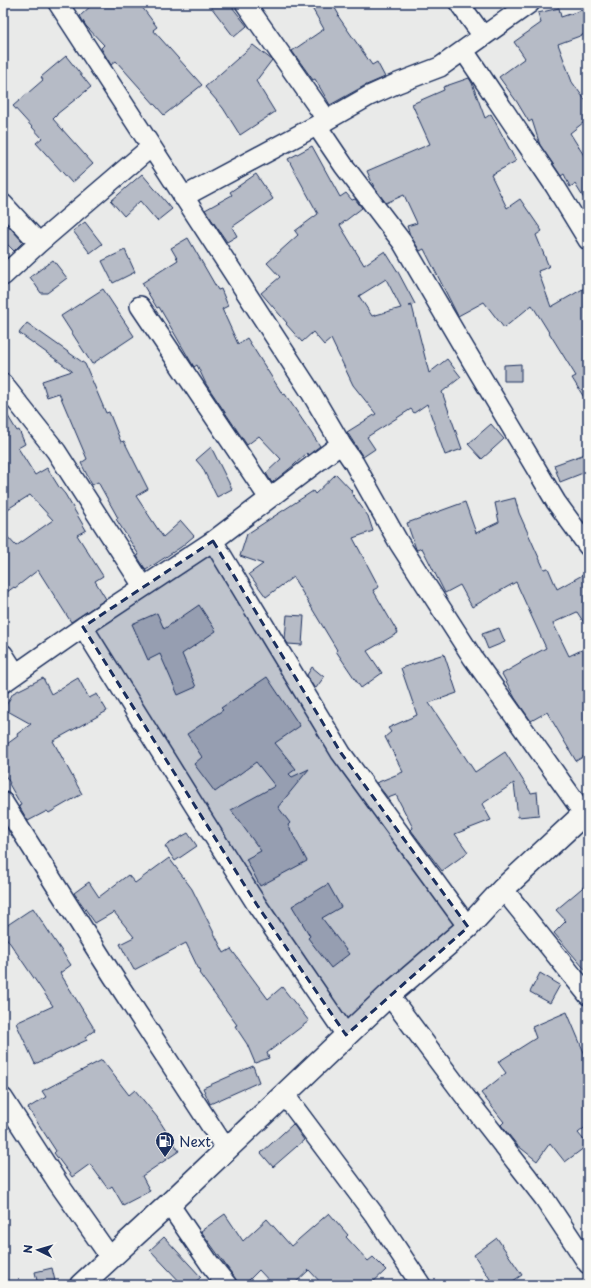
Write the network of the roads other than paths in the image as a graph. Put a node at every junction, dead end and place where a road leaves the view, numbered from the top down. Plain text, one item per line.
1 (58, 3) edge
2 (245, 3) edge
3 (459, 3) edge
4 (530, 3) edge
5 (483, 36) junction
6 (464, 51) junction
7 (322, 123) junction
8 (151, 147) junction
9 (183, 197) junction
10 (3, 204) edge
11 (588, 240) edge
12 (39, 243) junction
13 (3, 276) edge
14 (140, 306) dead end
15 (3, 384) edge
16 (341, 444) junction
17 (269, 498) junction
18 (213, 541) junction
19 (588, 546) edge
20 (143, 586) junction
21 (83, 627) junction
22 (3, 654) edge
23 (10, 678) edge
24 (3, 802) edge
25 (586, 812) edge
26 (503, 889) junction
27 (468, 927) junction
28 (389, 995) junction
29 (588, 995) edge
30 (346, 1035) junction
31 (284, 1094) junction
32 (3, 1098) edge
33 (226, 1149) junction
34 (169, 1204) junction
35 (110, 1257) junction
36 (588, 1264) edge
37 (81, 1285) edge
38 (227, 1285) edge
39 (421, 1285) edge

1 - 8 street
2 - 7 street
3 - 5 street
4 - 5 street
5 - 6 street
6 - 7 street
6 - 11 street
7 - 9 street
7 - 19 street
8 - 9 street
8 - 12 street
9 - 16 street
10 - 12 street
12 - 13 street
14 - 17 street
15 - 20 street
16 - 17 street
16 - 25 street
17 - 18 street
18 - 20 street
18 - 27 street
20 - 21 street
21 - 23 street
21 - 30 street
22 - 23 street
24 - 33 street
25 - 26 main road
26 - 27 main road
26 - 29 street
27 - 28 main road
28 - 30 main road
28 - 36 street
30 - 31 main road
31 - 33 main road
31 - 39 street
32 - 35 street
33 - 34 main road
34 - 35 main road
34 - 38 street
35 - 37 main road

